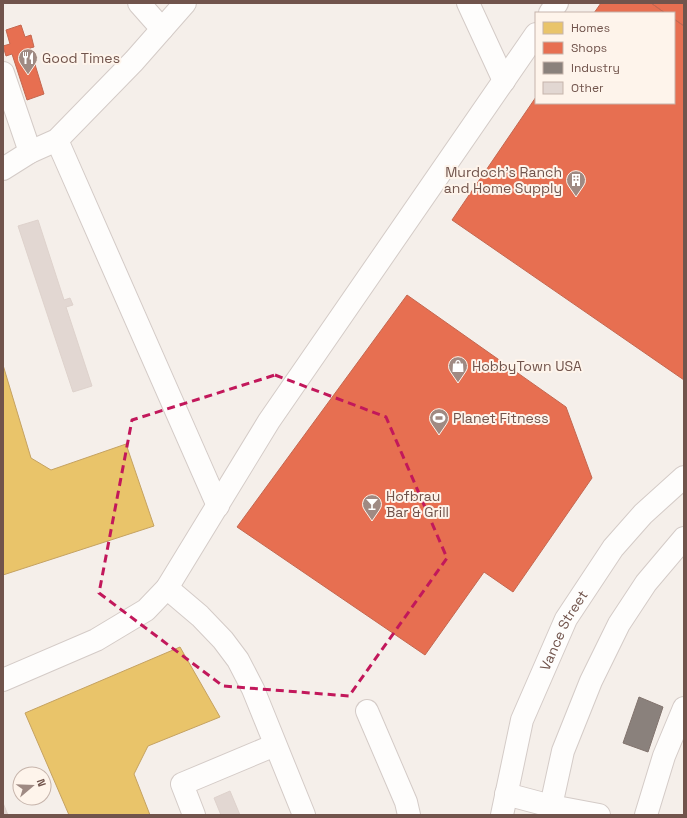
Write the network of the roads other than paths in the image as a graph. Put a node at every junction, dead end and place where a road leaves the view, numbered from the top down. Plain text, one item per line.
1 (138, 3) edge
2 (185, 3) edge
3 (468, 3) edge
4 (557, 3) edge
5 (551, 12) edge
6 (162, 29) junction
7 (535, 35) edge
8 (3, 73) edge
9 (504, 81) junction
10 (57, 140) junction
11 (30, 152) junction
12 (3, 169) edge
13 (684, 477) edge
14 (218, 506) junction
15 (684, 538) edge
16 (167, 588) junction
17 (3, 680) edge
18 (684, 708) edge
19 (367, 711) dead end
20 (276, 745) junction
21 (506, 794) junction
22 (550, 810) edge
23 (194, 815) edge
24 (304, 815) edge
25 (409, 815) edge
26 (502, 815) edge
27 (599, 815) edge
28 (646, 815) edge

1 - 6 street
2 - 6 street
3 - 9 street
4 - 5 street
6 - 10 street
7 - 9 street
8 - 11 street
9 - 14 street
10 - 11 street
10 - 14 street
11 - 12 street
13 - 21 street, Vance Street
14 - 16 street
15 - 22 street
16 - 17 street
16 - 20 street
18 - 28 street
19 - 25 street
20 - 23 street
20 - 24 street
21 - 22 street
21 - 26 street, Vance Street
22 - 27 street

